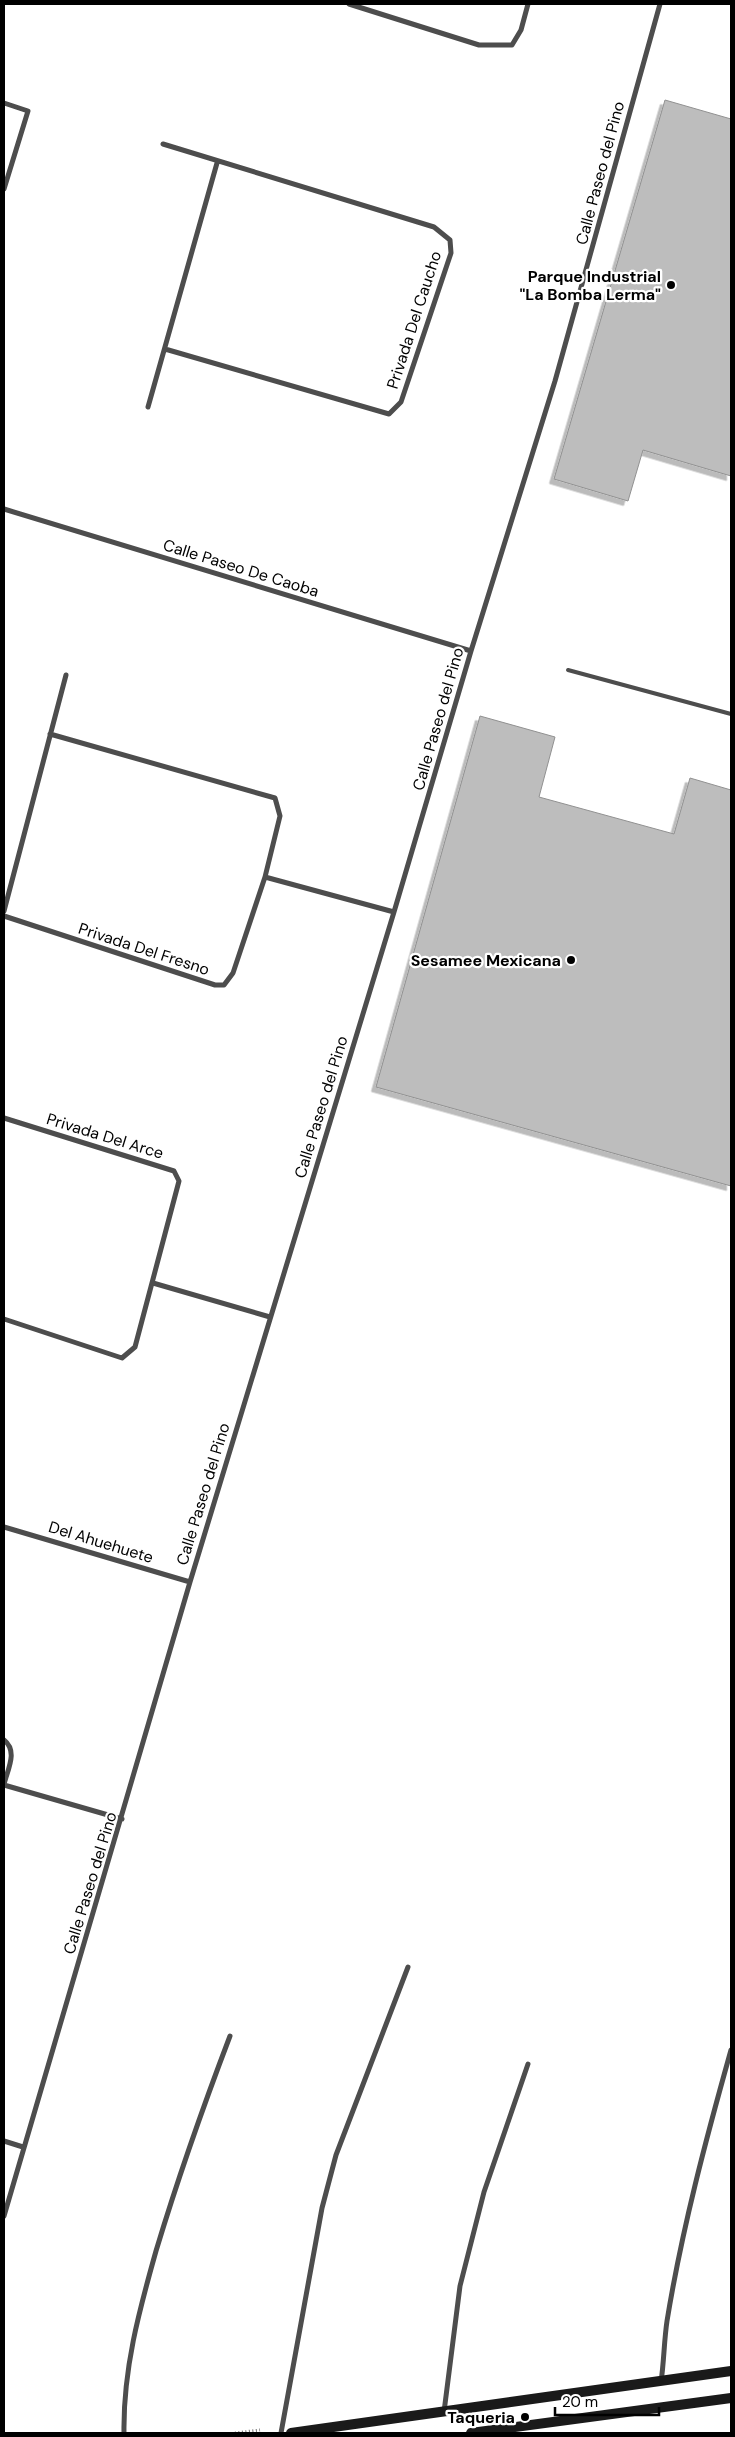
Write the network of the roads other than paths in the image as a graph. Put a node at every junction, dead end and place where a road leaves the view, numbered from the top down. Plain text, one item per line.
1 (349, 4) edge
2 (528, 4) edge
3 (660, 4) edge
4 (4, 103) edge
5 (162, 144) dead end
6 (218, 163) junction
7 (4, 189) edge
8 (165, 349) junction
9 (148, 408) dead end
10 (4, 509) edge
11 (471, 651) junction
12 (568, 670) dead end
13 (66, 675) dead end
14 (731, 714) edge
15 (50, 734) junction
16 (264, 877) junction
17 (4, 911) edge
18 (394, 912) junction
19 (4, 916) edge
20 (4, 1118) edge
21 (153, 1283) junction
22 (270, 1317) junction
23 (4, 1319) edge
24 (4, 1526) edge
25 (190, 1582) junction
26 (4, 1740) edge
27 (4, 1784) edge
28 (122, 1819) junction
29 (408, 1967) dead end
30 (230, 2036) dead end
31 (731, 2050) edge
32 (528, 2064) dead end
33 (4, 2141) edge
34 (24, 2147) junction
35 (4, 2216) edge
36 (731, 2371) edge
37 (661, 2382) junction
38 (731, 2398) edge
39 (444, 2413) junction
40 (124, 2433) edge
41 (280, 2433) edge
42 (291, 2433) edge
43 (471, 2433) edge

1 - 2 street
3 - 11 street, Calle Paseo del Pino
4 - 7 street
5 - 6 street, Privada Del Caucho
6 - 8 street
6 - 8 street, Privada Del Caucho
8 - 9 street
10 - 11 street, Calle Paseo De Caoba
11 - 18 street, Calle Paseo del Pino
12 - 14 lane
13 - 15 street
15 - 16 street, Privada Del Fresno
15 - 17 street
16 - 18 street
16 - 19 street, Privada Del Fresno
18 - 22 street, Calle Paseo del Pino
20 - 21 street, Privada Del Arce
21 - 22 street
21 - 23 street, Privada Del Arce
22 - 25 street, Calle Paseo del Pino
24 - 25 street, Del Ahuehuete
25 - 28 street, Calle Paseo del Pino
26 - 27 street
27 - 28 street
28 - 34 street, Calle Paseo del Pino
29 - 41 street
30 - 40 street
31 - 37 street
32 - 39 street
33 - 34 street
34 - 35 street, Calle Paseo del Pino
36 - 37 main road
37 - 39 main road
38 - 43 main road
39 - 42 main road

